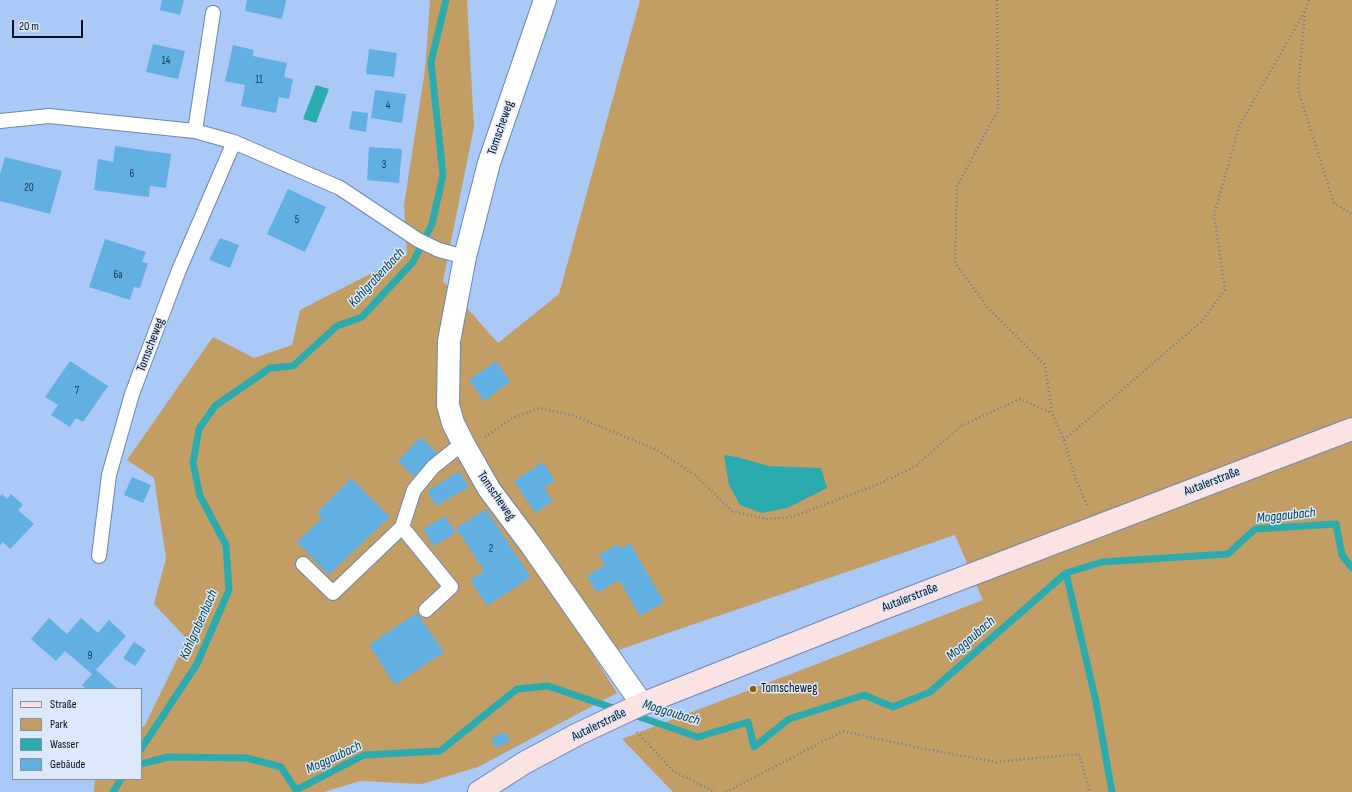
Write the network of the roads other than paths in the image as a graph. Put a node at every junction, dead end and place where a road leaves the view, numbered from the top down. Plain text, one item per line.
1 (545, 0) edge
2 (213, 13) dead end
3 (0, 121) edge
4 (195, 130) junction
5 (234, 142) junction
6 (465, 258) junction
7 (1352, 429) edge
8 (464, 447) junction
9 (402, 527) junction
10 (99, 556) dead end
11 (303, 564) dead end
12 (426, 610) dead end
13 (642, 704) junction
14 (479, 792) edge

1 - 6 street, Tomscheweg
2 - 4 lane
3 - 4 lane
4 - 5 lane
5 - 6 lane
5 - 10 lane, Tomscheweg
6 - 8 street, Tomscheweg
7 - 13 main road, Autalerstraße
8 - 9 lane
8 - 13 street, Tomscheweg
9 - 11 lane
9 - 12 lane
13 - 14 main road, Autalerstraße

